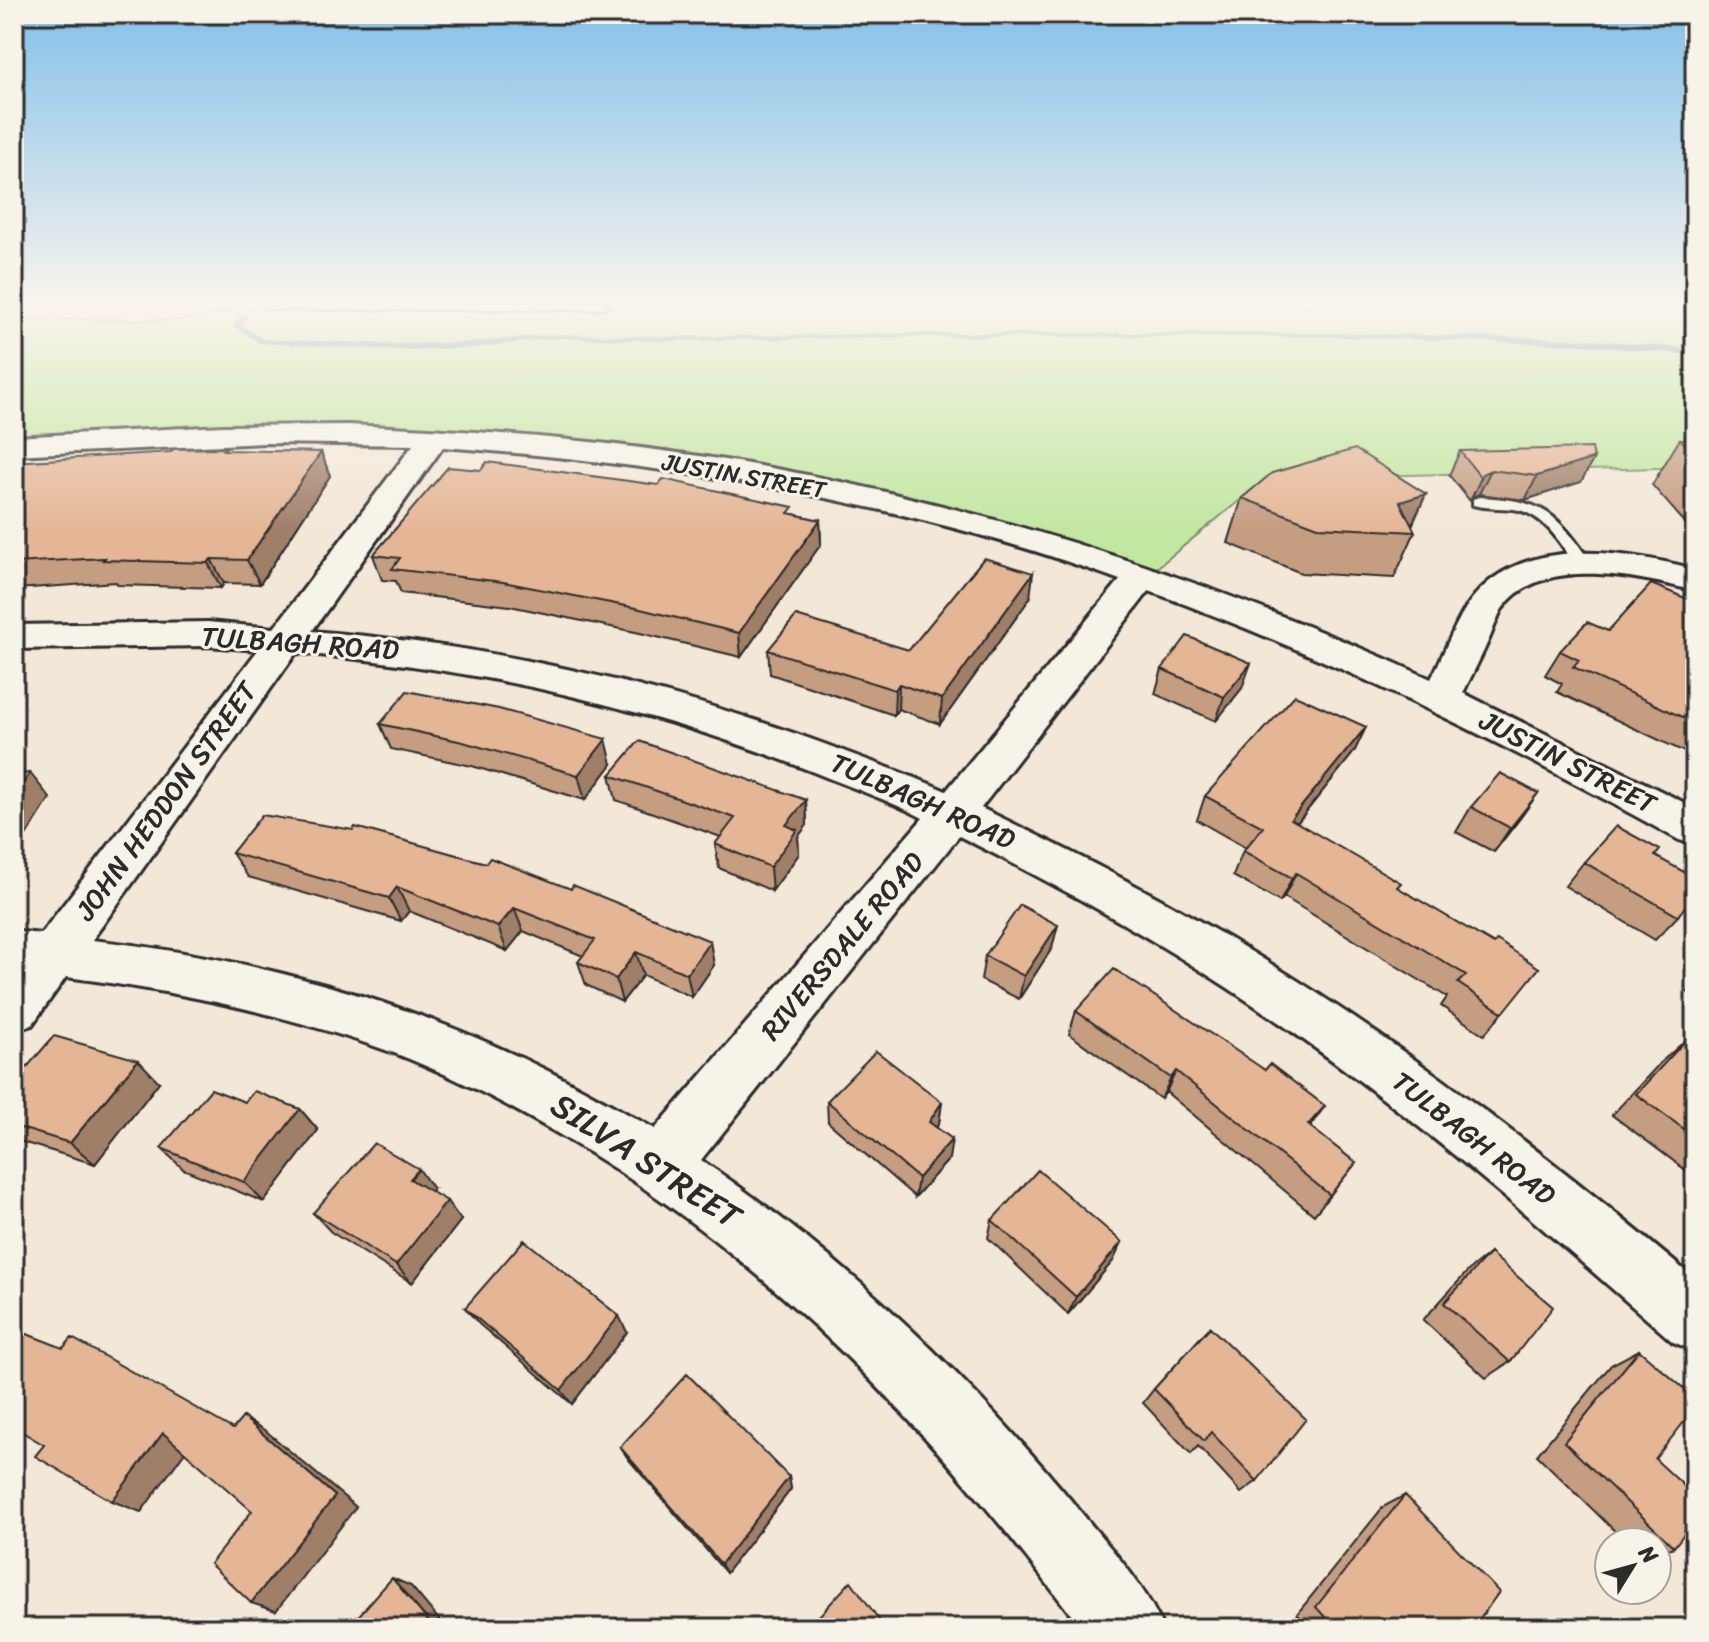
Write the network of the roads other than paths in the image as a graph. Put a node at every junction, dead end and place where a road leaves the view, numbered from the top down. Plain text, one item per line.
1 (434, 438) junction
2 (14, 446) edge
3 (1479, 502) edge
4 (1584, 565) junction
5 (1141, 577) junction
6 (1695, 580) edge
7 (14, 637) edge
8 (286, 638) junction
9 (1441, 698) junction
10 (954, 811) junction
11 (1695, 828) edge
12 (34, 952) edge
13 (14, 1009) edge
14 (662, 1164) junction
15 (1695, 1320) edge
16 (1126, 1628) edge

1 - 2 street, JUSTIN STREET
1 - 5 street, JUSTIN STREET
1 - 8 street, JOHN HEDDON STREET
3 - 4 lane
4 - 6 street
4 - 9 street
5 - 9 street, JUSTIN STREET
5 - 10 street, RIVERSDALE ROAD
7 - 8 street, TULBAGH ROAD
8 - 10 street, TULBAGH ROAD
8 - 12 street, JOHN HEDDON STREET
9 - 11 street, JUSTIN STREET
10 - 14 street, RIVERSDALE ROAD
10 - 15 street, TULBAGH ROAD
12 - 13 street, JOHN HEDDON STREET
12 - 14 street, SILVA STREET
14 - 16 street, SILVA STREET

